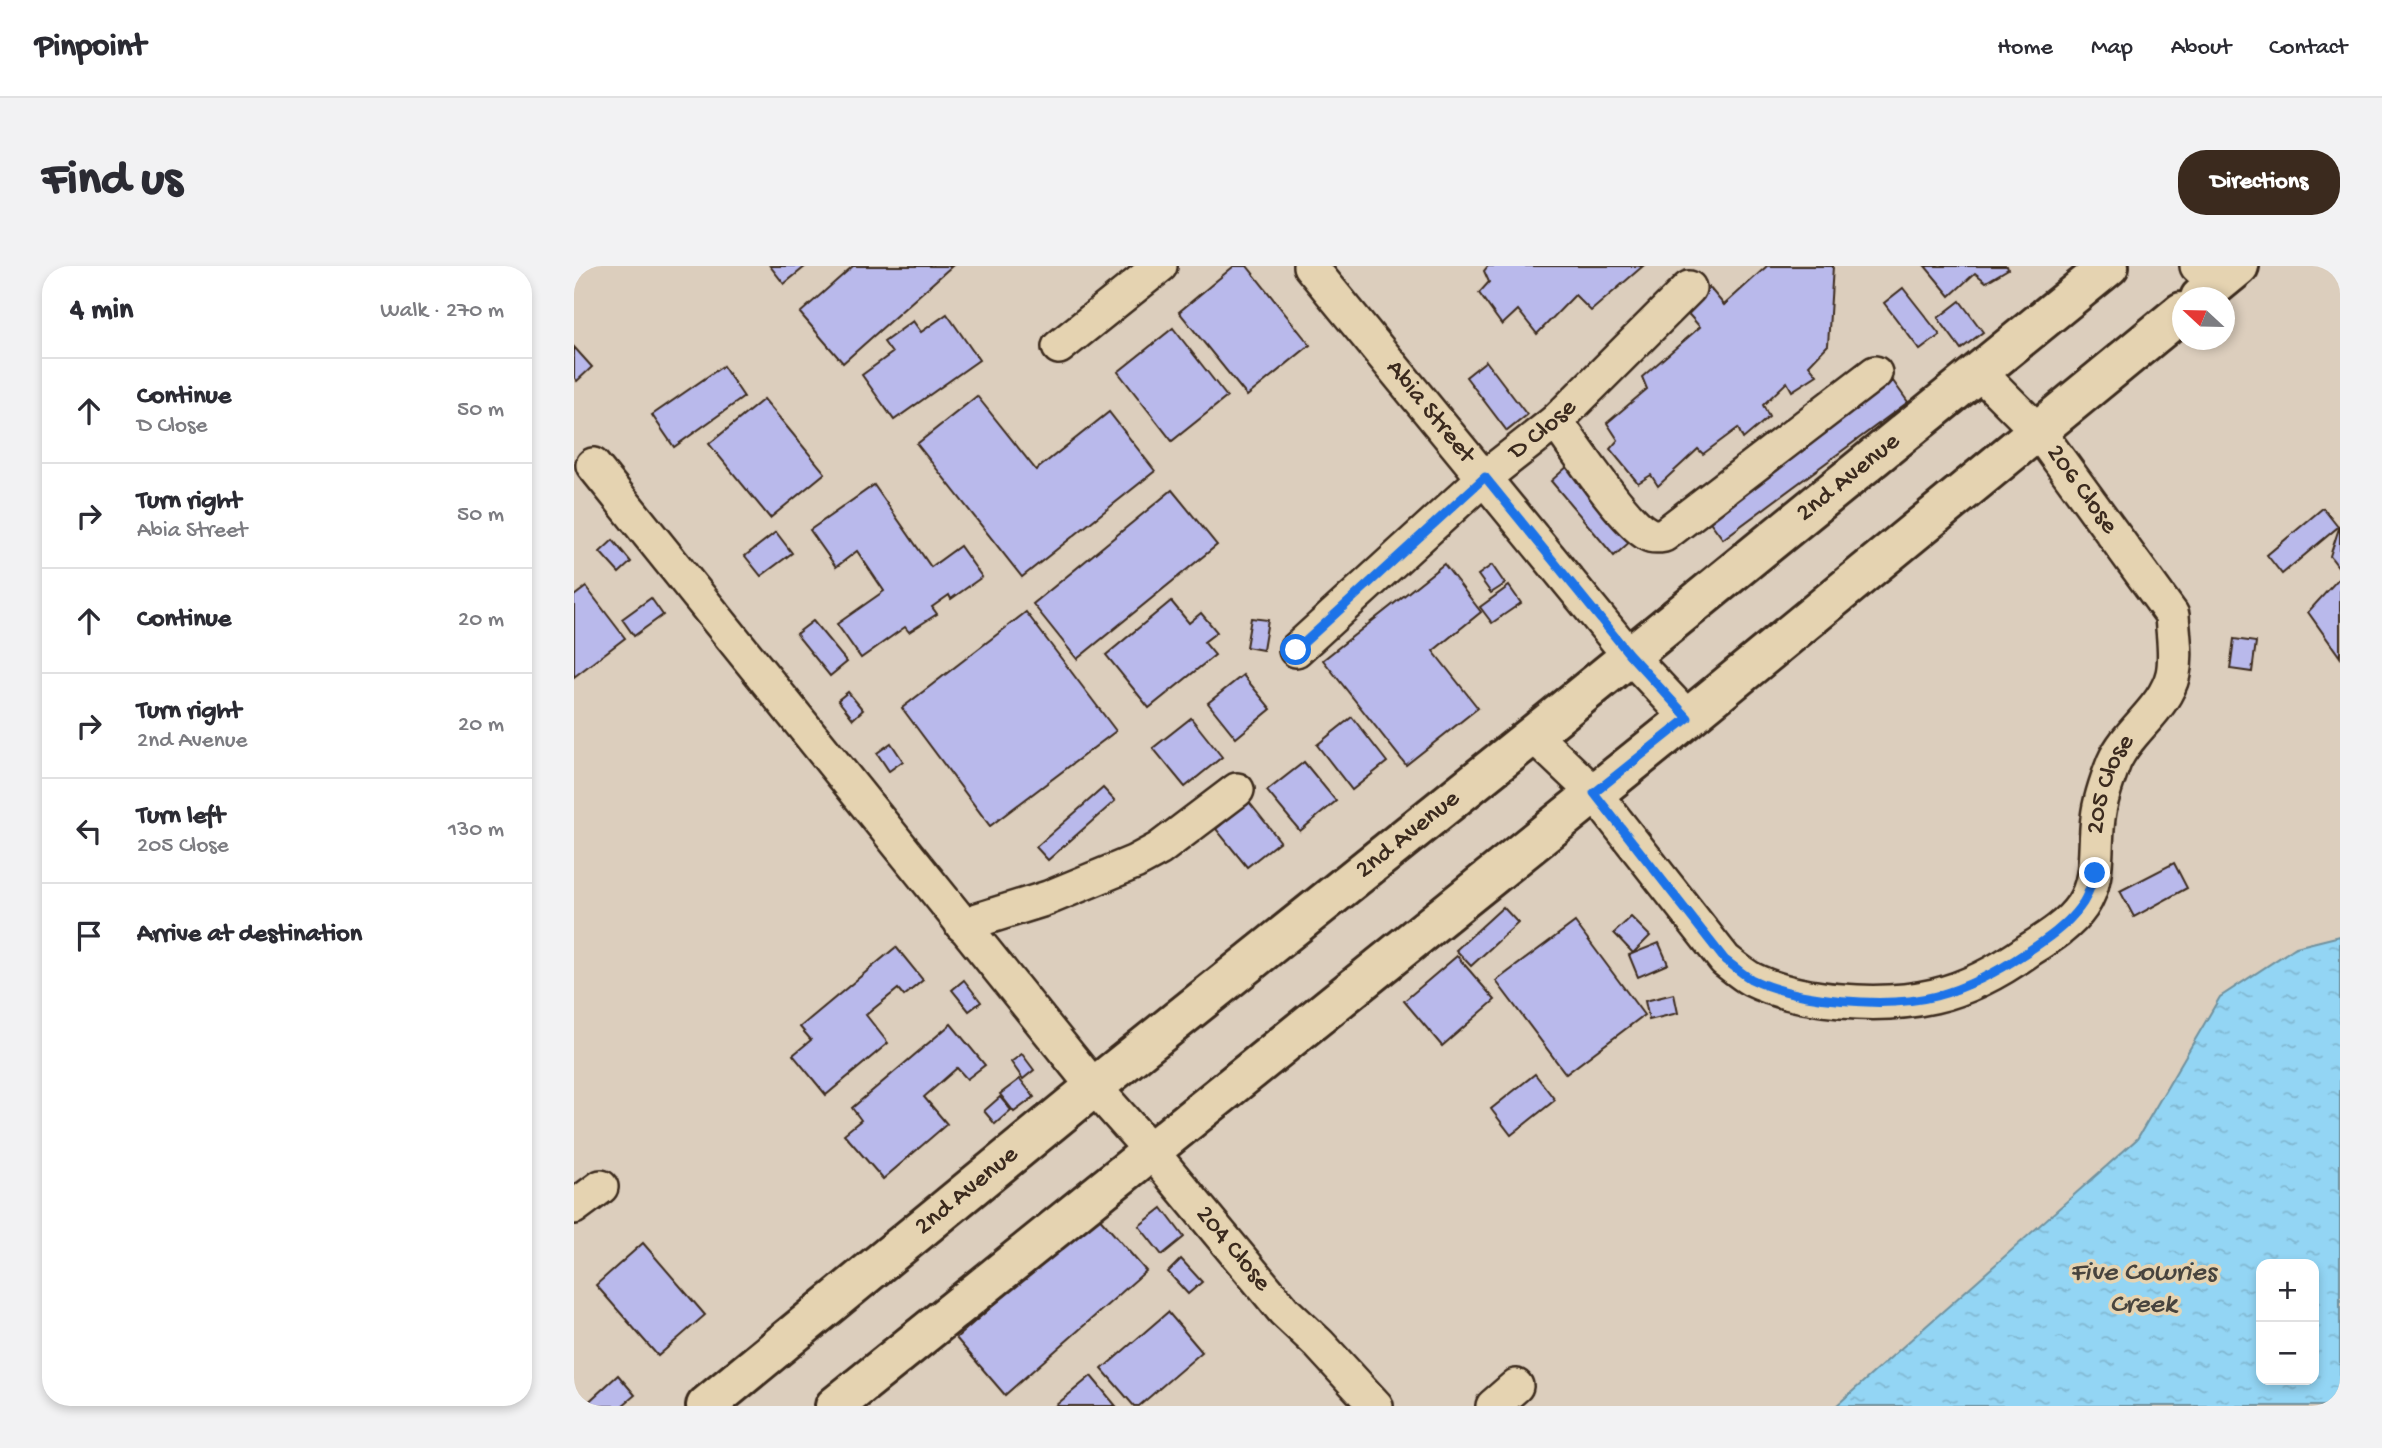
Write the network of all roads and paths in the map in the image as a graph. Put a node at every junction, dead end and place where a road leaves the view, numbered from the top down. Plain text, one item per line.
1 (1160, 266) edge
2 (1310, 266) edge
3 (2109, 266) edge
4 (1689, 288) dead end
5 (2172, 320) edge
6 (1059, 346) dead end
7 (1875, 373) dead end
8 (1980, 373) junction
9 (1556, 421) junction
10 (2038, 431) junction
11 (593, 465) dead end
12 (1485, 477) junction
13 (2172, 615) joint
14 (1296, 650) dead end
15 (1629, 654) junction
16 (1688, 718) junction
17 (1533, 734) junction
18 (1237, 790) dead end
19 (1594, 793) junction
20 (962, 925) junction
21 (1094, 1087) junction
22 (1151, 1151) junction
23 (601, 1187) dead end
24 (574, 1207) edge
25 (706, 1406) edge
26 (835, 1406) edge
27 (1376, 1406) edge

1 - 6 street
2 - 12 street, Abia Street
3 - 8 street, 2nd Avenue
4 - 9 street, D Close
5 - 10 street
7 - 9 street
8 - 10 street, 206 Close
8 - 15 street, 2nd Avenue
9 - 12 street, D Close
10 - 13 street, 206 Close
10 - 16 street
11 - 20 street, 204 Close
12 - 14 street, D Close
12 - 15 street, Abia Street
13 - 19 street, 205 Close
15 - 16 street, Abia Street
15 - 17 street, 2nd Avenue
16 - 19 street
17 - 19 street, 205 Close
17 - 21 street, 2nd Avenue
18 - 20 street
19 - 22 street
20 - 21 street, 204 Close
21 - 22 street, 204 Close
21 - 25 street, 2nd Avenue
22 - 26 street
22 - 27 street, 204 Close
23 - 24 street

